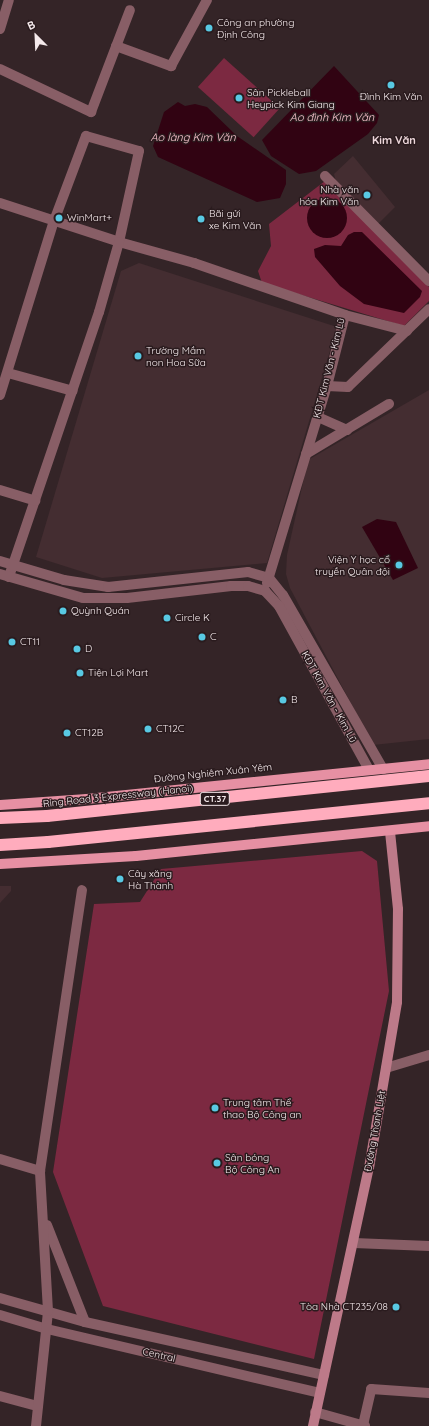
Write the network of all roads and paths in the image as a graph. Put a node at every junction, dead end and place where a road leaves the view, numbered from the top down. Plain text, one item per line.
1 (9, 0) edge
2 (207, 0) edge
3 (130, 10) dead end
4 (0, 29) edge
5 (116, 46) junction
6 (0, 70) edge
7 (325, 176) dead end
8 (0, 203) edge
9 (54, 221) junction
10 (119, 242) junction
11 (429, 281) edge
12 (429, 310) edge
13 (345, 315) junction
14 (407, 331) junction
15 (5, 370) edge
16 (327, 386) junction
17 (1, 389) edge
18 (73, 391) junction
19 (389, 404) dead end
20 (318, 417) junction
21 (347, 430) junction
22 (306, 454) junction
23 (0, 490) edge
24 (35, 501) junction
25 (0, 561) edge
26 (13, 565) junction
27 (5, 576) edge
28 (269, 578) junction
29 (64, 580) junction
30 (127, 586) junction
31 (265, 591) junction
32 (61, 592) junction
33 (127, 598) junction
34 (313, 647) junction
35 (304, 653) junction
36 (429, 764) edge
37 (383, 768) junction
38 (369, 770) junction
39 (429, 776) edge
40 (429, 803) edge
41 (0, 805) edge
42 (0, 818) edge
43 (429, 826) edge
44 (390, 832) junction
45 (0, 845) edge
46 (0, 864) edge
47 (82, 890) dead end
48 (429, 1055) edge
49 (386, 1068) junction
50 (0, 1159) edge
51 (40, 1171) junction
52 (43, 1217) junction
53 (354, 1243) junction
54 (429, 1246) edge
55 (0, 1298) edge
56 (48, 1312) junction
57 (0, 1315) edge
58 (85, 1322) junction
59 (47, 1329) junction
60 (290, 1367) junction
61 (324, 1376) junction
62 (286, 1385) junction
63 (320, 1393) junction
64 (429, 1393) edge
65 (0, 1396) edge
66 (38, 1406) junction
67 (315, 1412) junction
68 (36, 1426) edge
69 (313, 1426) edge
70 (364, 1426) edge

1 - 4 street
2 - 5 street
3 - 5 street
5 - 6 street
7 - 11 street
8 - 9 street, KĐT Kim Văn - Kim Lũ
9 - 10 street, KĐT Kim Văn - Kim Lũ
9 - 10 street
9 - 15 street
10 - 13 street, KĐT Kim Văn - Kim Lũ
10 - 18 street
12 - 14 street
13 - 14 street
13 - 16 street, KĐT Kim Văn - Kim Lũ
14 - 16 street
15 - 17 street
15 - 18 street
16 - 20 street, KĐT Kim Văn - Kim Lũ
18 - 24 street
19 - 21 street
20 - 21 street
20 - 22 street, KĐT Kim Văn - Kim Lũ
21 - 22 street
22 - 28 street, KĐT Kim Văn - Kim Lũ
23 - 24 street
24 - 26 street
25 - 26 street
26 - 27 street
26 - 29 street
27 - 32 street
28 - 30 street
28 - 31 street
28 - 34 street, KĐT Kim Văn - Kim Lũ
29 - 30 street
29 - 32 street
30 - 33 street
31 - 33 street
31 - 35 street, KĐT Kim Văn - Kim Lũ
32 - 33 street
34 - 35 street
34 - 37 street, KĐT Kim Văn - Kim Lũ
35 - 38 street, KĐT Kim Văn - Kim Lũ
36 - 37 main road, Đường Nghiêm Xuân Yêm
37 - 38 main road, Đường Nghiêm Xuân Yêm
38 - 41 main road, Đường Nghiêm Xuân Yêm
39 - 42 highway, Ring Road 3 Expressway (Hanoi) / CT.37
40 - 45 highway
43 - 44 main road
44 - 46 main road
44 - 49 street, Đường Thanh Liệt
47 - 51 street
48 - 49 street
49 - 53 street, Đường Thanh Liệt
50 - 51 street
51 - 52 street
52 - 56 street
52 - 58 street
53 - 54 street
53 - 61 street, Đường Thanh Liệt
55 - 56 street, Central
56 - 58 street, Central
56 - 59 street
57 - 59 street, Central
58 - 60 street, Central
59 - 62 street, Central
59 - 66 street
60 - 61 street, Central
60 - 62 street
61 - 63 street, Đường Thanh Liệt
62 - 63 street, Central
63 - 67 street, Đường Thanh Liệt
64 - 70 street
65 - 66 street
66 - 68 street
67 - 69 street, Đường Thanh Liệt
67 - 70 street

